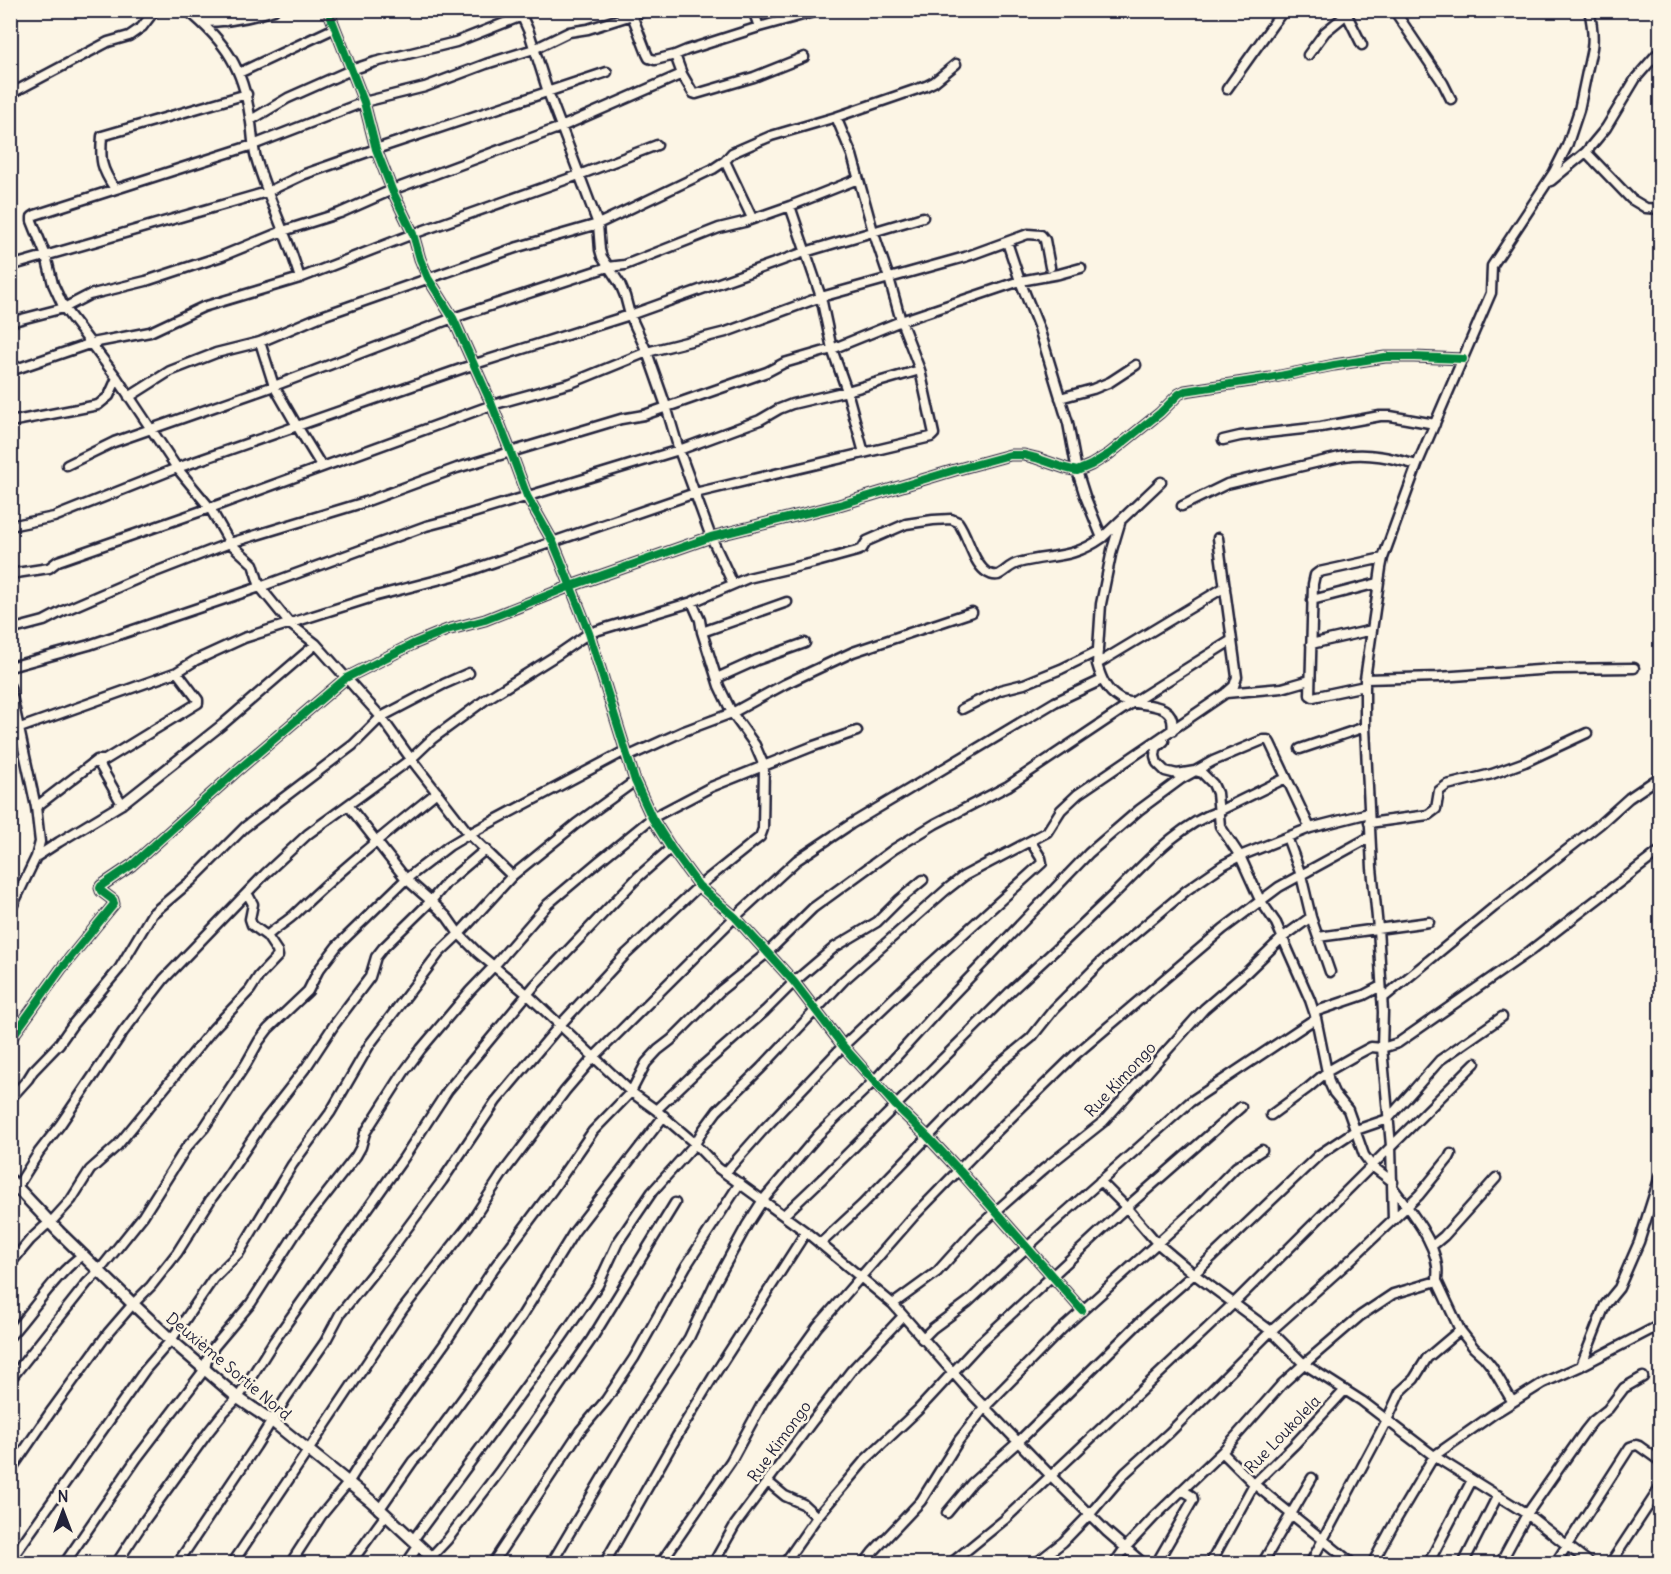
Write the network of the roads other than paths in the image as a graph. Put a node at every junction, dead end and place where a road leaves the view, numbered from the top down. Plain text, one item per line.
1 (154, 10) edge
2 (187, 10) edge
3 (219, 10) edge
4 (274, 10) edge
5 (328, 10) edge
6 (648, 10) edge
7 (753, 10) edge
8 (821, 10) edge
9 (1284, 10) edge
10 (1394, 10) edge
11 (1589, 10) edge
12 (1346, 12) edge
13 (520, 13) edge
14 (631, 13) edge
15 (226, 21) junction
16 (202, 22) junction
17 (759, 27) junction
18 (335, 28) junction
19 (1362, 45) dead end
20 (534, 49) junction
21 (1660, 54) edge
22 (1308, 55) dead end
23 (675, 56) junction
24 (804, 57) dead end
25 (956, 64) dead end
26 (351, 70) junction
27 (607, 72) dead end
28 (239, 73) junction
29 (682, 74) junction
30 (1227, 89) dead end
31 (548, 92) junction
32 (10, 94) edge
33 (247, 94) junction
34 (1450, 99) dead end
35 (364, 102) junction
36 (836, 117) junction
37 (251, 120) junction
38 (561, 127) junction
39 (253, 145) junction
40 (657, 145) dead end
41 (376, 149) junction
42 (1586, 152) junction
43 (725, 161) junction
44 (579, 175) junction
45 (858, 179) junction
46 (1545, 186) junction
47 (115, 189) junction
48 (392, 190) junction
49 (267, 192) junction
50 (790, 206) junction
51 (1660, 209) edge
52 (752, 218) junction
53 (923, 218) dead end
54 (598, 224) junction
55 (284, 231) junction
56 (873, 231) junction
57 (413, 234) junction
58 (1007, 242) junction
59 (805, 252) junction
60 (46, 256) junction
61 (10, 266) edge
62 (608, 267) junction
63 (1050, 267) dead end
64 (1081, 268) dead end
65 (300, 278) junction
66 (428, 278) junction
67 (889, 278) junction
68 (1020, 281) junction
69 (821, 297) junction
70 (64, 308) junction
71 (630, 315) junction
72 (453, 318) junction
73 (901, 321) junction
74 (10, 322) edge
75 (260, 342) junction
76 (92, 343) junction
77 (832, 349) junction
78 (647, 352) junction
79 (1463, 359) junction
80 (475, 364) junction
81 (1136, 365) dead end
82 (921, 370) junction
83 (10, 371) edge
84 (117, 378) junction
85 (274, 387) junction
86 (847, 391) junction
87 (129, 396) junction
88 (1060, 398) junction
89 (492, 405) junction
90 (666, 406) junction
91 (10, 422) edge
92 (1435, 424) junction
93 (297, 426) junction
94 (151, 429) junction
95 (1223, 440) dead end
96 (679, 450) junction
97 (510, 453) junction
98 (864, 453) junction
99 (67, 465) dead end
100 (1417, 465) junction
101 (322, 466) junction
102 (177, 468) junction
103 (1077, 471) junction
104 (1161, 482) dead end
105 (695, 493) junction
106 (527, 496) junction
107 (1182, 506) dead end
108 (210, 508) junction
109 (1121, 518) junction
110 (10, 526) edge
111 (711, 537) junction
112 (1102, 538) junction
113 (1218, 538) dead end
114 (230, 543) junction
115 (553, 543) junction
116 (1383, 558) junction
117 (10, 574) edge
118 (1378, 583) junction
119 (733, 585) junction
120 (572, 586) junction
121 (260, 587) junction
122 (1225, 587) junction
123 (1312, 600) junction
124 (692, 602) junction
125 (787, 602) dead end
126 (972, 612) dead end
127 (290, 624) junction
128 (10, 630) edge
129 (1372, 630) junction
130 (702, 632) junction
131 (589, 633) junction
132 (1232, 640) junction
133 (805, 643) dead end
134 (316, 644) junction
135 (1311, 644) junction
136 (1098, 651) junction
137 (1097, 664) junction
138 (10, 667) edge
139 (1634, 668) dead end
140 (177, 672) junction
141 (469, 673) dead end
142 (346, 678) junction
143 (717, 678) junction
144 (1102, 680) junction
145 (1310, 680) junction
146 (1365, 683) junction
147 (10, 687) edge
148 (1226, 693) junction
149 (1132, 703) junction
150 (962, 709) dead end
151 (732, 713) junction
152 (381, 717) junction
153 (1365, 727) junction
154 (20, 728) junction
155 (1173, 729) junction
156 (857, 731) dead end
157 (1587, 733) dead end
158 (1300, 748) dead end
159 (626, 754) junction
160 (411, 759) junction
161 (97, 760) junction
162 (764, 766) junction
163 (1195, 771) junction
164 (1660, 777) edge
165 (1286, 778) junction
166 (635, 781) junction
167 (437, 792) junction
168 (122, 804) junction
169 (348, 804) junction
170 (36, 807) junction
171 (1219, 811) junction
172 (1369, 813) junction
173 (652, 818) junction
174 (1369, 823) junction
175 (1310, 828) junction
176 (469, 834) junction
177 (1287, 837) junction
178 (1370, 837) junction
179 (376, 842) junction
180 (1031, 842) junction
181 (671, 848) junction
182 (486, 849) junction
183 (1660, 851) edge
184 (1240, 856) junction
185 (36, 857) junction
186 (1301, 875) junction
187 (512, 876) junction
188 (406, 879) junction
189 (923, 880) dead end
190 (699, 886) junction
191 (247, 893) junction
192 (431, 900) junction
193 (1260, 900) junction
194 (10, 911) edge
195 (735, 917) junction
196 (1311, 917) junction
197 (1429, 922) dead end
198 (1378, 928) junction
199 (459, 934) junction
200 (267, 936) junction
201 (1318, 937) junction
202 (1282, 938) junction
203 (767, 953) junction
204 (494, 966) junction
205 (1330, 972) dead end
206 (795, 982) junction
207 (1381, 986) junction
208 (527, 994) junction
209 (1382, 999) junction
210 (816, 1010) junction
211 (1315, 1015) junction
212 (1502, 1017) dead end
213 (560, 1025) junction
214 (10, 1040) edge
215 (843, 1046) junction
216 (1382, 1048) junction
217 (594, 1057) junction
218 (1475, 1063) dead end
219 (1328, 1071) junction
220 (874, 1081) junction
221 (631, 1092) junction
222 (10, 1099) edge
223 (896, 1106) junction
224 (1241, 1107) dead end
225 (656, 1110) junction
226 (1271, 1115) dead end
227 (664, 1116) junction
228 (1388, 1119) junction
229 (1356, 1130) junction
230 (928, 1137) junction
231 (695, 1144) junction
232 (1391, 1146) junction
233 (1262, 1150) dead end
234 (1451, 1154) dead end
235 (1372, 1166) junction
236 (960, 1171) junction
237 (725, 1173) junction
238 (1660, 1176) edge
239 (1496, 1178) dead end
240 (1100, 1181) junction
241 (740, 1184) junction
242 (1393, 1185) junction
243 (13, 1186) edge
244 (763, 1200) junction
245 (675, 1203) dead end
246 (1407, 1206) junction
247 (1126, 1207) junction
248 (995, 1212) junction
249 (784, 1215) junction
250 (1393, 1220) junction
251 (51, 1222) junction
252 (806, 1232) junction
253 (1157, 1243) junction
254 (820, 1244) junction
255 (1432, 1246) junction
256 (1026, 1248) junction
257 (83, 1254) junction
258 (10, 1264) edge
259 (99, 1270) junction
260 (1194, 1274) junction
261 (860, 1277) junction
262 (1052, 1277) junction
263 (1437, 1281) junction
264 (133, 1304) junction
265 (893, 1304) junction
266 (1233, 1304) junction
267 (1082, 1310) junction
268 (903, 1316) junction
269 (1660, 1325) edge
270 (1460, 1330) junction
271 (1270, 1331) junction
272 (10, 1336) edge
273 (922, 1339) junction
274 (171, 1340) junction
275 (1304, 1364) junction
276 (1581, 1366) junction
277 (205, 1369) junction
278 (954, 1373) junction
279 (1642, 1377) dead end
280 (10, 1380) edge
281 (1345, 1390) junction
282 (238, 1398) junction
283 (1512, 1401) junction
284 (985, 1407) junction
285 (1387, 1420) junction
286 (272, 1421) junction
287 (1018, 1442) junction
288 (308, 1450) junction
289 (1222, 1452) junction
290 (1434, 1456) junction
291 (1660, 1461) edge
292 (10, 1471) edge
293 (1051, 1476) junction
294 (1312, 1478) dead end
295 (1472, 1480) junction
296 (768, 1482) junction
297 (348, 1483) junction
298 (1254, 1484) junction
299 (1660, 1488) edge
300 (1182, 1490) junction
301 (1497, 1495) junction
302 (382, 1513) junction
303 (947, 1513) dead end
304 (1291, 1513) junction
305 (1090, 1514) junction
306 (1527, 1514) junction
307 (817, 1517) junction
308 (1324, 1540) junction
309 (416, 1543) junction
310 (1566, 1545) junction
311 (1125, 1548) junction
312 (435, 1560) edge
313 (961, 1560) edge
314 (10, 1561) edge
315 (64, 1563) edge
316 (116, 1563) edge
317 (177, 1563) edge
318 (232, 1563) edge
319 (290, 1563) edge
320 (350, 1563) edge
321 (406, 1563) edge
322 (492, 1563) edge
323 (551, 1563) edge
324 (604, 1563) edge
325 (660, 1563) edge
326 (713, 1563) edge
327 (784, 1563) edge
328 (864, 1563) edge
329 (950, 1563) edge
330 (1035, 1563) edge
331 (1114, 1563) edge
332 (1143, 1563) edge
333 (1156, 1563) edge
334 (1210, 1563) edge
335 (1262, 1563) edge
336 (1310, 1563) edge
337 (1353, 1563) edge
338 (1372, 1563) edge
339 (1428, 1563) edge
340 (1463, 1563) edge
341 (1500, 1563) edge
342 (1555, 1563) edge
343 (1591, 1563) edge
344 (1610, 1563) edge

1 - 32 street
2 - 16 street
3 - 15 street
4 - 15 street
5 - 18 street
6 - 14 street
7 - 17 street
8 - 17 street
9 - 30 street
10 - 34 street
11 - 46 street
12 - 19 street
12 - 22 street
13 - 20 street
13 - 26 street
14 - 20 street
14 - 23 street
15 - 16 street
16 - 28 street
17 - 23 street
18 - 26 street
18 - 28 street
20 - 31 street
20 - 35 street
21 - 42 street
23 - 29 street
24 - 29 street
25 - 36 street
26 - 35 street
26 - 37 street
27 - 31 street
28 - 33 street
29 - 38 street
31 - 38 street
31 - 41 street
33 - 37 street
33 - 47 street
35 - 39 street
35 - 41 street
36 - 43 street
36 - 45 street
37 - 39 street
38 - 44 street
38 - 48 street
39 - 47 street
39 - 49 street
40 - 44 street
41 - 48 street
41 - 49 street
42 - 46 street
42 - 51 street
43 - 52 street
43 - 54 street
44 - 54 street
44 - 57 street
45 - 50 street
45 - 56 street
46 - 79 street
47 - 60 street
48 - 55 street
48 - 57 street
49 - 55 street
49 - 60 street
50 - 52 street
50 - 59 street
52 - 62 street
53 - 56 street
54 - 62 street
54 - 66 street
55 - 65 street
55 - 70 street
56 - 59 street
56 - 67 street
57 - 65 street
57 - 66 street
58 - 63 street
58 - 67 street
58 - 68 street
59 - 69 street
59 - 71 street
60 - 61 street
60 - 70 street
62 - 71 street
62 - 72 street
64 - 68 street
65 - 76 street
66 - 72 street
66 - 75 street
67 - 69 street
67 - 73 street
68 - 73 street
68 - 88 street
69 - 77 street
69 - 78 street
70 - 74 street
70 - 76 street
71 - 78 street
71 - 80 street
72 - 80 street
72 - 85 street
73 - 77 street
73 - 82 street
75 - 85 street
75 - 87 street
76 - 83 street
76 - 84 street
77 - 86 street
77 - 90 street
78 - 89 street
78 - 90 street
79 - 92 street
79 - 103 street
80 - 89 street
80 - 93 street
81 - 88 street
82 - 86 street
82 - 98 street
84 - 87 street
84 - 91 street
85 - 93 street
85 - 94 street
86 - 96 street
86 - 98 street
87 - 94 street
88 - 103 street
89 - 97 street
89 - 101 street
90 - 96 street
90 - 97 street
92 - 95 street
92 - 100 street
93 - 101 street
93 - 102 street
94 - 99 street
94 - 102 street
96 - 105 street
96 - 106 street
97 - 106 street
97 - 114 street
98 - 105 street
100 - 107 street
100 - 116 street
101 - 108 street
102 - 108 street
102 - 110 street
103 - 111 street
103 - 112 street
104 - 109 street
105 - 111 street
105 - 115 street
106 - 115 street
106 - 121 street
108 - 114 street
108 - 117 street
109 - 112 street
109 - 136 street
111 - 119 street
111 - 120 street
112 - 119 street
113 - 122 street
114 - 121 street
114 - 128 street
115 - 120 street
115 - 127 street
116 - 118 street
116 - 123 street
118 - 123 street
118 - 129 street
119 - 124 street
120 - 131 street
120 - 142 street
121 - 127 street
121 - 138 street
122 - 132 street
122 - 137 street
123 - 135 street
124 - 130 street
124 - 131 street
125 - 130 street
126 - 151 street
127 - 134 street
127 - 140 street
129 - 135 street
129 - 146 street
130 - 143 street
131 - 159 street
131 - 160 street
132 - 148 street
132 - 149 street
133 - 143 street
134 - 142 street
134 - 168 street
135 - 145 street
136 - 137 street
136 - 150 street
137 - 144 street
139 - 146 street
140 - 154 street
140 - 161 street
141 - 152 street
142 - 152 street
142 - 214 street
143 - 151 street
144 - 149 street
144 - 195 street
145 - 146 street
145 - 148 street
146 - 153 street
147 - 154 street
148 - 155 street
149 - 155 street
149 - 203 street
151 - 159 street
151 - 162 street
152 - 160 street
152 - 222 street
153 - 158 street
153 - 172 street
154 - 170 street
155 - 163 street
155 - 180 street
156 - 162 street
157 - 174 street
159 - 166 street
159 - 176 street
160 - 167 street
160 - 169 street
161 - 168 street
161 - 170 street
162 - 173 street
162 - 190 street
163 - 165 street
163 - 171 street
163 - 220 street
164 - 209 street
165 - 171 street
165 - 175 street
166 - 173 street
166 - 187 street
167 - 176 street
167 - 179 street
168 - 185 street
169 - 179 street
169 - 191 street
170 - 185 street
171 - 184 street
171 - 223 street
172 - 174 street
172 - 175 street
173 - 181 street
173 - 204 street
174 - 178 street
175 - 177 street
176 - 182 street
176 - 188 street
177 - 184 street
177 - 186 street
178 - 186 street
178 - 198 street
179 - 188 street
179 - 200 street
180 - 210 street
180 - 215 street
181 - 190 street
181 - 208 street
182 - 187 street
182 - 192 street
183 - 216 street
184 - 193 street
184 - 230 street
185 - 194 street
186 - 193 street
186 - 196 street
187 - 199 street
188 - 192 street
188 - 259 street
189 - 206 street
190 - 195 street
190 - 213 street
191 - 200 street
191 - 243 street
192 - 199 street
192 - 264 street
193 - 202 street
193 - 236 street
195 - 203 street
195 - 217 street
196 - 201 street
196 - 202 street, Rue Kimongo
197 - 198 street
198 - 201 street
198 - 207 street
199 - 204 street
199 - 274 street
200 - 251 street
201 - 205 street
202 - 211 street
202 - 248 street, Rue Kimongo
203 - 206 street
203 - 221 street
204 - 208 street
204 - 277 street
206 - 210 street
206 - 225 street
207 - 209 street
207 - 211 street
208 - 213 street
208 - 282 street
209 - 216 street
210 - 215 street
210 - 231 street
211 - 219 street
211 - 240 street
212 - 228 street
213 - 217 street
213 - 286 street
215 - 220 street
215 - 237 street
216 - 219 street
216 - 228 street
217 - 221 street
217 - 288 street
218 - 232 street
219 - 226 street
219 - 229 street
220 - 223 street
220 - 244 street
221 - 225 street
221 - 297 street
223 - 230 street
223 - 249 street
224 - 247 street
225 - 227 street
227 - 231 street
227 - 302 street
228 - 229 street
228 - 232 street
229 - 235 street
229 - 260 street
230 - 236 street
230 - 254 street
231 - 237 street
231 - 309 street
232 - 235 street
232 - 242 street
233 - 253 street
234 - 246 street
235 - 242 street
235 - 266 street
236 - 248 street
236 - 261 street
237 - 241 street
238 - 276 street
239 - 255 street
240 - 247 street
240 - 256 street
241 - 244 street
241 - 322 street
242 - 246 street
242 - 250 street
243 - 251 main road, Deuxième Sortie Nord
244 - 249 street
244 - 323 street
245 - 312 street
246 - 250 street
246 - 255 street
247 - 253 street
247 - 262 street
248 - 256 street
248 - 265 street, Rue Kimongo
249 - 252 street
250 - 271 street
251 - 257 main road, Deuxième Sortie Nord
251 - 258 street
252 - 254 street
252 - 324 street
253 - 260 street
253 - 267 street
254 - 261 street
255 - 263 street
256 - 262 street
256 - 273 street
257 - 259 main road, Deuxième Sortie Nord
257 - 272 street
259 - 264 main road, Deuxième Sortie Nord
259 - 280 street
260 - 266 street
260 - 287 street
261 - 265 street
261 - 325 street
262 - 267 street
262 - 278 street
263 - 270 street
263 - 275 street
264 - 274 main road, Deuxième Sortie Nord
264 - 292 street
265 - 268 street
266 - 271 street
266 - 293 street
267 - 284 street
268 - 273 street
268 - 296 street, Rue Kimongo
269 - 276 street
270 - 283 street
270 - 285 street
271 - 275 street
271 - 305 street
273 - 278 street
274 - 277 main road, Deuxième Sortie Nord
274 - 314 street
275 - 281 street
275 - 289 street
276 - 283 street
277 - 282 main road, Deuxième Sortie Nord
277 - 315 street
278 - 284 street
278 - 307 street
279 - 306 street
281 - 285 street
281 - 298 street, Rue Loukolela
282 - 286 main road, Deuxième Sortie Nord
282 - 316 street
283 - 290 street
284 - 287 street
284 - 328 street
285 - 290 street
285 - 308 street
286 - 288 main road, Deuxième Sortie Nord
286 - 317 street
287 - 293 street
287 - 303 street
288 - 297 main road, Deuxième Sortie Nord
288 - 318 street
289 - 298 street
289 - 300 street
290 - 295 street
290 - 338 street
291 - 310 street
293 - 305 street
293 - 313 street
294 - 304 street
295 - 301 street
295 - 339 street
296 - 307 street
296 - 326 street, Rue Kimongo
297 - 302 main road, Deuxième Sortie Nord
297 - 319 street
298 - 304 street
298 - 334 street, Rue Loukolela
299 - 344 street
300 - 311 street
300 - 333 street
301 - 306 street
301 - 340 street
302 - 309 main road, Deuxième Sortie Nord
302 - 320 street
304 - 308 street
304 - 335 street
305 - 311 street
305 - 330 street
306 - 310 street
306 - 341 street
307 - 327 street
308 - 336 street
308 - 337 street
309 - 312 main road, Deuxième Sortie Nord
309 - 321 street
310 - 342 street
310 - 343 street
311 - 331 street
311 - 332 street
313 - 329 street

